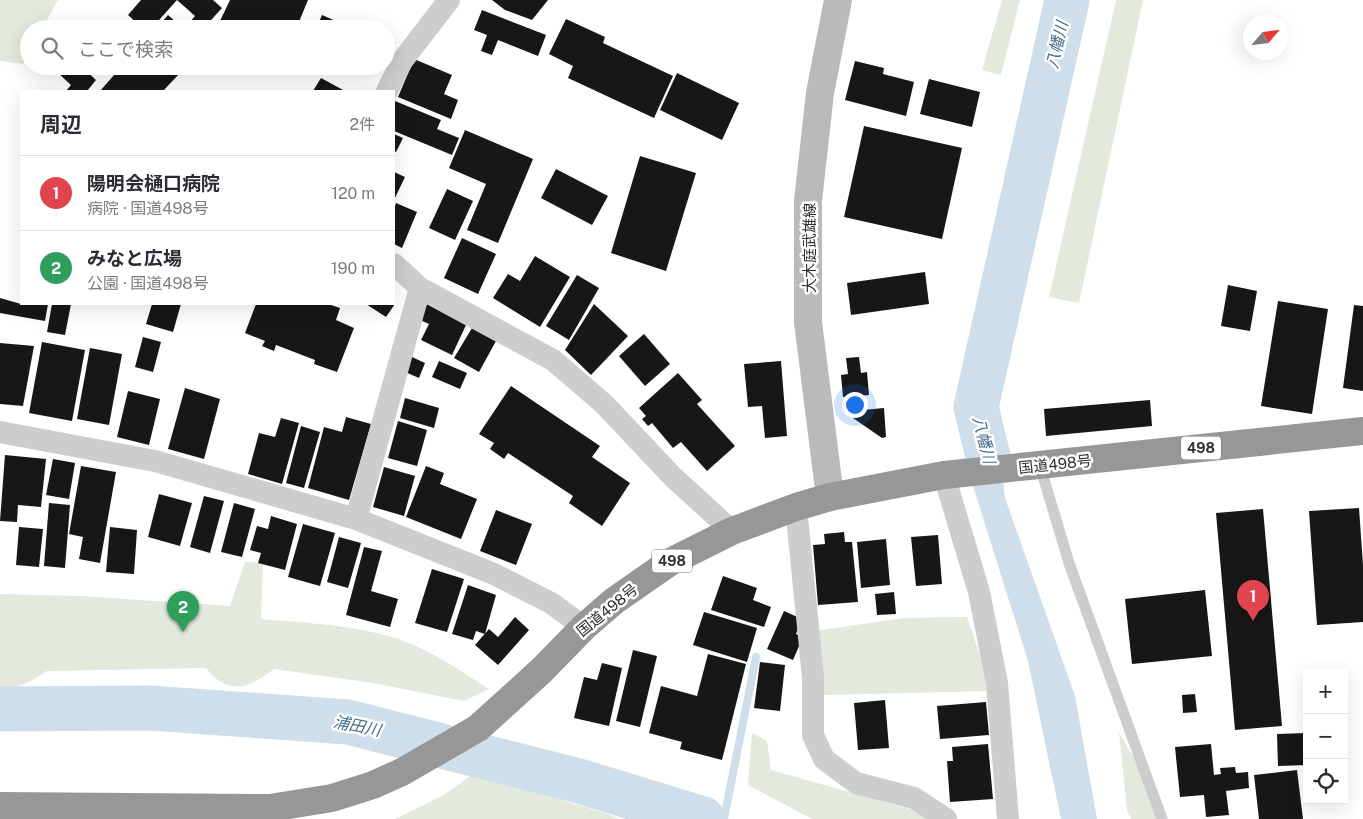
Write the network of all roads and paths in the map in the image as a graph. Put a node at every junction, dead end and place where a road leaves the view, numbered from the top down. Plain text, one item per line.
1 (449, 0) edge
2 (838, 0) edge
3 (395, 74) edge
4 (395, 75) edge
5 (387, 90) edge
6 (395, 265) edge
7 (420, 288) junction
8 (1363, 431) edge
9 (0, 432) edge
10 (1040, 466) junction
11 (944, 475) junction
12 (830, 497) junction
13 (796, 507) junction
14 (356, 519) junction
15 (732, 531) junction
16 (584, 627) junction
17 (0, 806) edge
18 (946, 819) edge
19 (1008, 819) edge
20 (1162, 819) edge

1 - 3 street
2 - 12 main road, 大木庭武雄線
4 - 5 street
6 - 7 street
7 - 14 street
7 - 15 street
8 - 10 highway, 国道498号 / 498
9 - 14 street
10 - 11 highway, 国道498号 / 498
10 - 20 lane
11 - 12 highway, 国道498号 / 498
11 - 19 street
12 - 13 highway, 国道498号 / 498
13 - 15 highway, 国道498号 / 498
13 - 18 street
14 - 16 street
15 - 16 highway, 国道498号 / 498
16 - 17 highway, 国道498号 / 498

